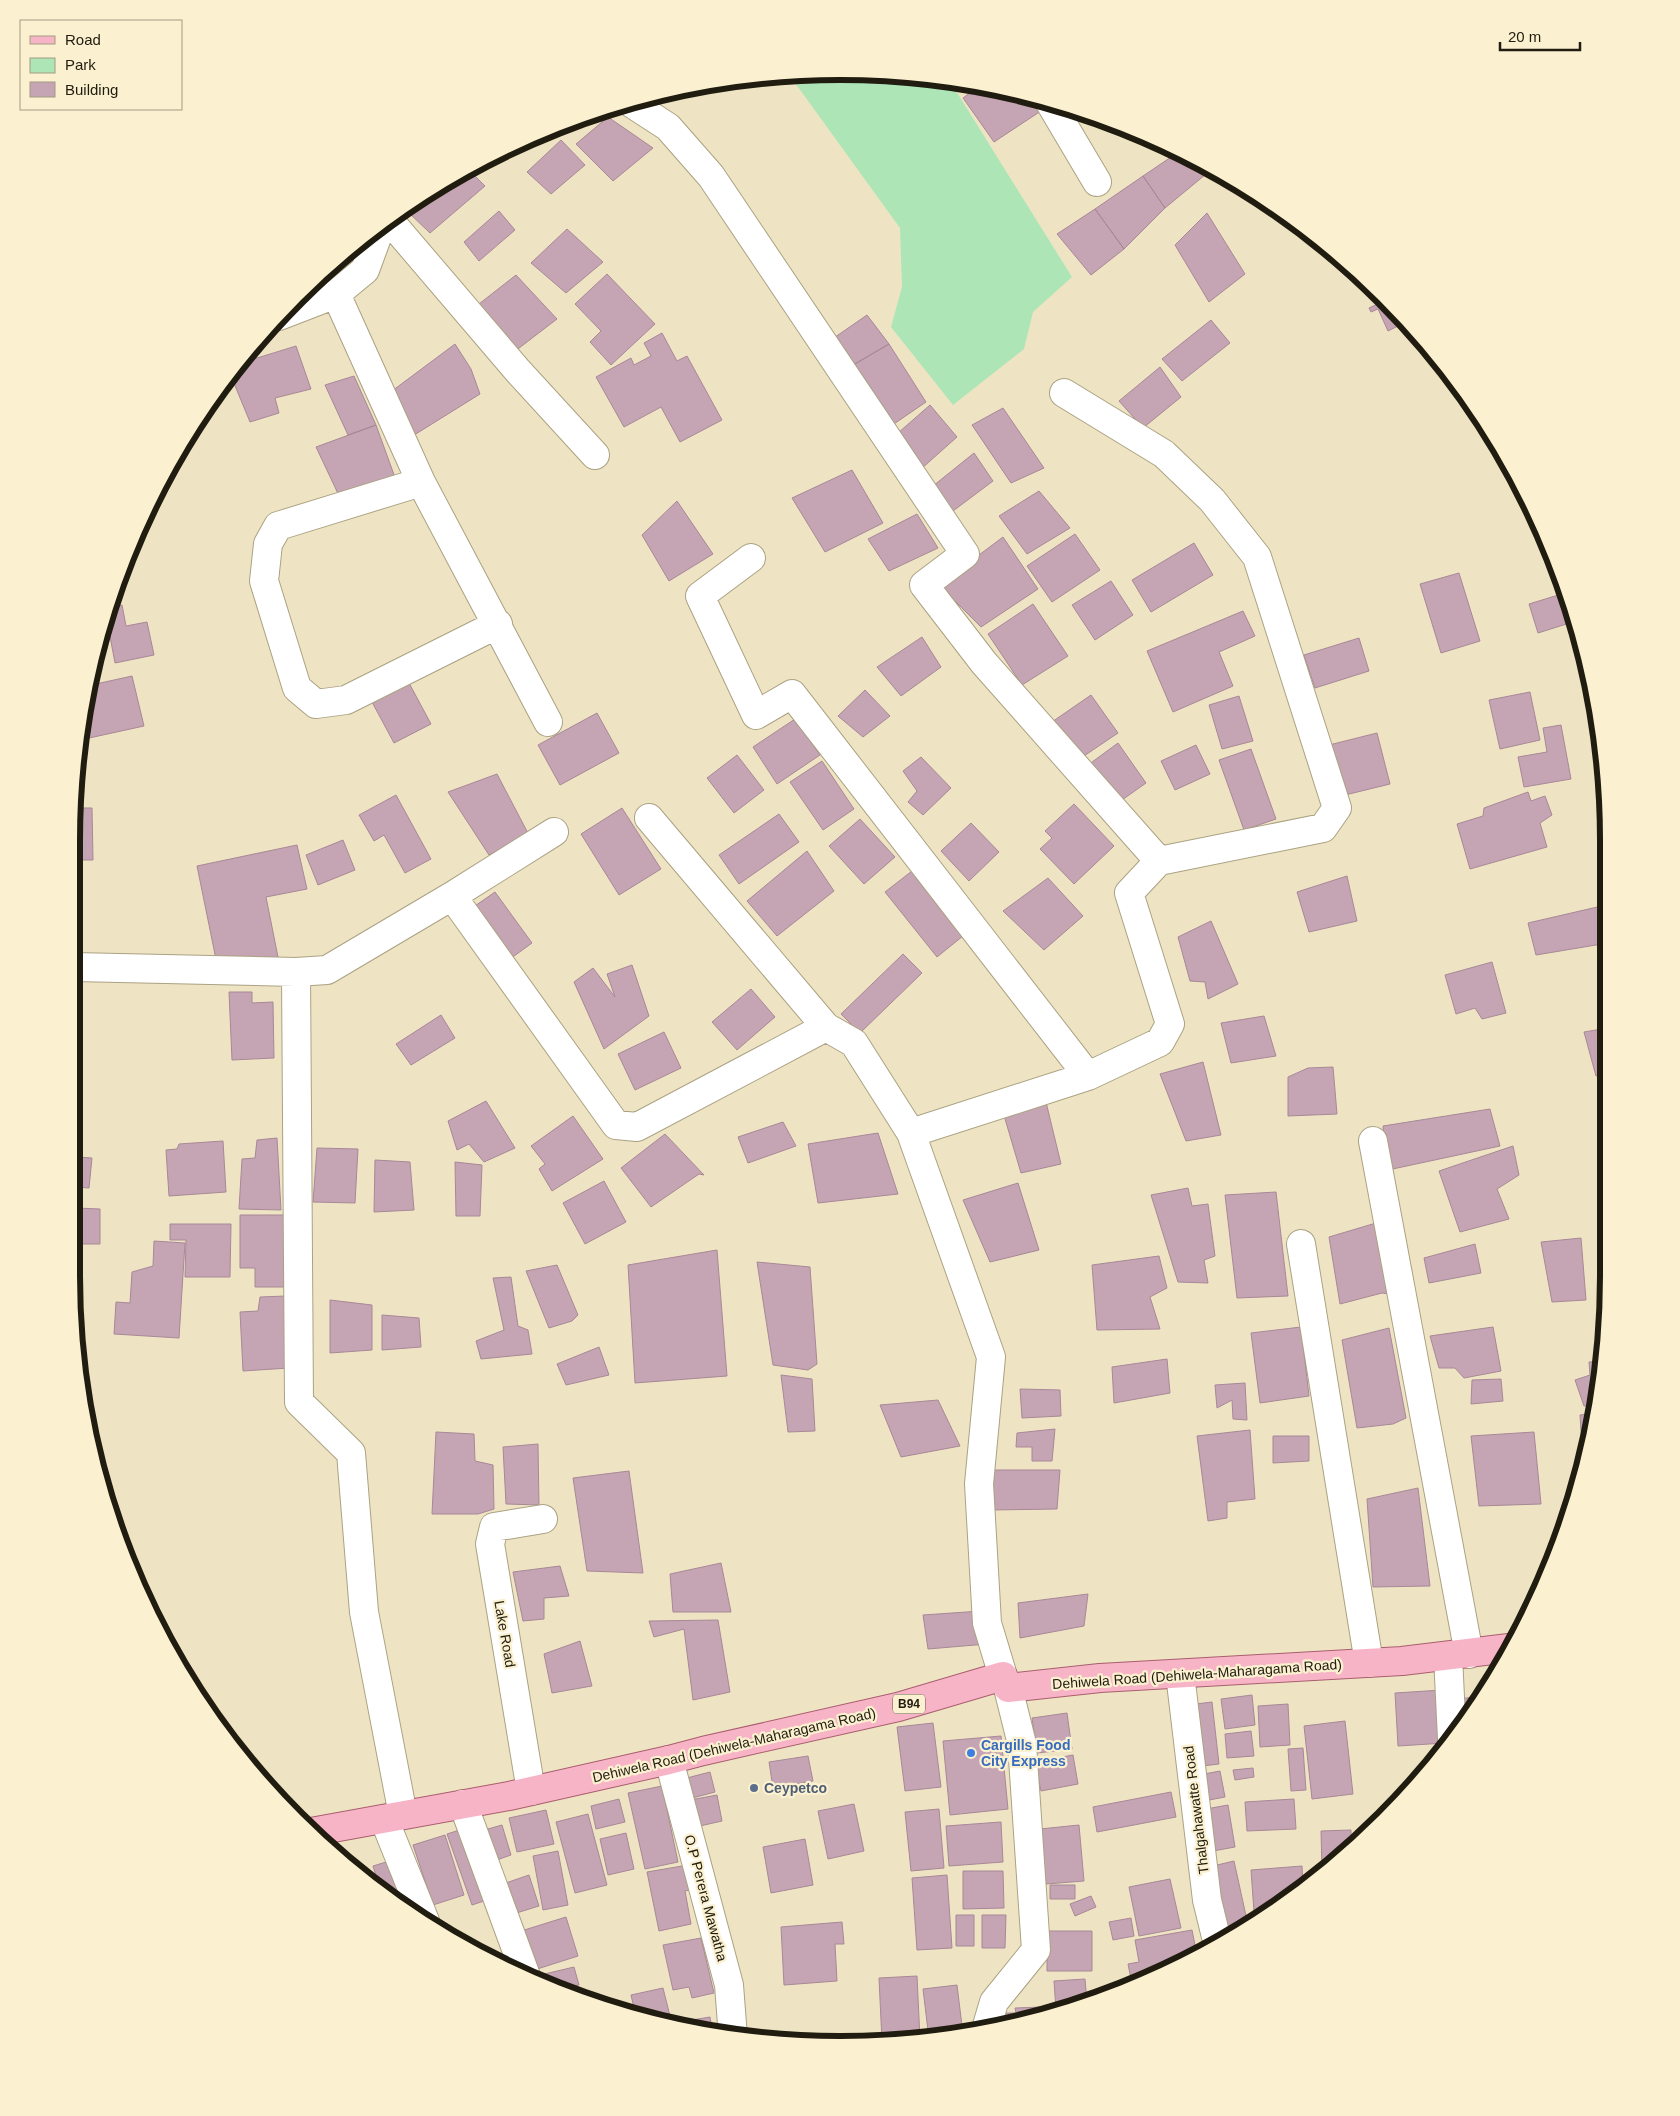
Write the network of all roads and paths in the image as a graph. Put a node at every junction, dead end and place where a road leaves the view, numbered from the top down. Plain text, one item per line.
1 (638, 108) edge
2 (1055, 111) edge
3 (1097, 182) dead end
4 (394, 225) edge
5 (377, 237) edge
6 (336, 294) junction
7 (297, 309) edge
8 (1064, 393) dead end
9 (595, 455) dead end
10 (421, 482) junction
11 (751, 558) dead end
12 (498, 624) junction
13 (548, 722) dead end
14 (648, 818) dead end
15 (554, 832) dead end
16 (1159, 861) junction
17 (452, 896) junction
18 (80, 967) edge
19 (296, 972) junction
20 (826, 1027) junction
21 (1088, 1076) junction
22 (911, 1133) junction
23 (1373, 1141) dead end
24 (1301, 1244) dead end
25 (543, 1519) dead end
26 (1502, 1649) edge
27 (1459, 1655) junction
28 (1369, 1663) junction
29 (1180, 1674) junction
30 (1005, 1682) junction
31 (1453, 1725) edge
32 (670, 1760) junction
33 (531, 1791) junction
34 (463, 1804) junction
35 (393, 1817) junction
36 (321, 1830) edge
37 (422, 1910) edge
38 (1216, 1936) edge
39 (522, 1966) edge
40 (988, 2021) edge
41 (732, 2028) edge

1 - 16 street
2 - 3 street
4 - 9 street
5 - 6 street
6 - 7 street
6 - 10 street
8 - 16 street
10 - 12 street
10 - 12 street
11 - 21 street
12 - 13 street
14 - 20 street
15 - 17 street
16 - 21 street
17 - 19 street
17 - 20 street
18 - 19 street
19 - 35 street
20 - 22 street
21 - 22 street
22 - 30 street
23 - 27 street
24 - 28 street
25 - 33 street, Lake Road
26 - 27 main road, Dehiwela Road (Dehiwela-Maharagama Road) / B94
27 - 28 main road, Dehiwela Road (Dehiwela-Maharagama Road) / B94
27 - 31 street
28 - 29 main road, Dehiwela Road (Dehiwela-Maharagama Road) / B94
29 - 30 main road, Dehiwela Road (Dehiwela-Maharagama Road) / B94
29 - 38 street, Thalgahawatte Road
30 - 32 main road, Dehiwela Road (Dehiwela-Maharagama Road) / B94
30 - 40 street
32 - 33 main road, Dehiwela Road (Dehiwela-Maharagama Road) / B94
32 - 41 street, O.P Perera Mawatha
33 - 34 main road, Dehiwela Road (Dehiwela-Maharagama Road) / B94
34 - 35 main road, Dehiwela Road (Dehiwela-Maharagama Road) / B94
34 - 39 street
35 - 36 main road, Dehiwela Road (Dehiwela-Maharagama Road) / B94
35 - 37 street

